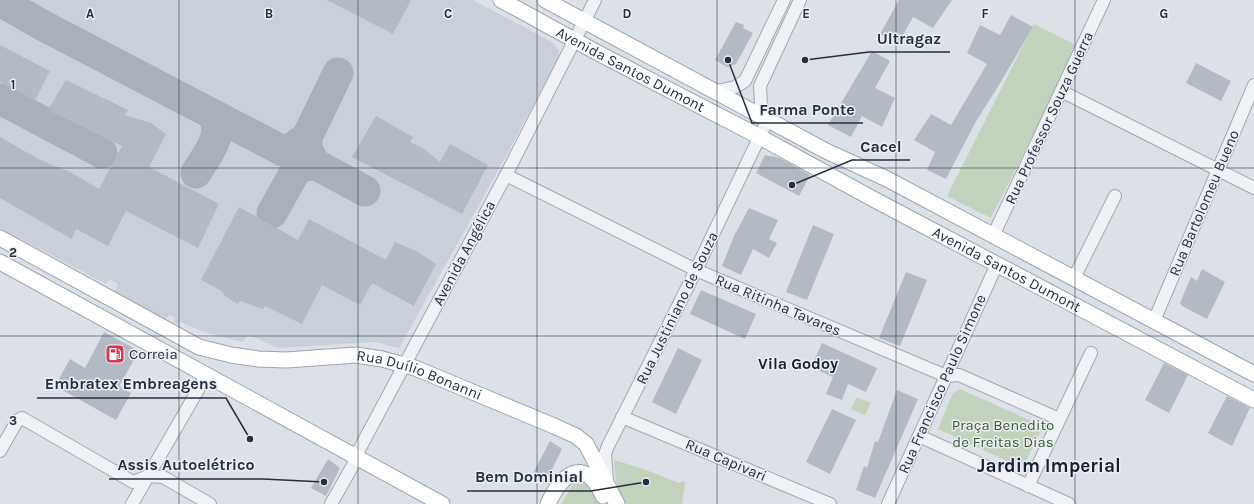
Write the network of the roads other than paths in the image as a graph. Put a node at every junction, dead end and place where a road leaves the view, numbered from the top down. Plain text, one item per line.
1 (501, 0) edge
2 (545, 0) edge
3 (595, 0) edge
4 (784, 0) edge
5 (800, 0) edge
6 (1104, 0) edge
7 (584, 21) junction
8 (575, 40) junction
9 (1254, 85) edge
10 (717, 91) junction
11 (1061, 91) junction
12 (768, 119) junction
13 (760, 137) junction
14 (1218, 170) junction
15 (506, 175) junction
16 (1254, 188) edge
17 (1115, 196) dead end
18 (993, 236) junction
19 (0, 238) edge
20 (0, 262) edge
21 (996, 264) junction
22 (696, 270) junction
23 (1074, 278) junction
24 (1154, 321) junction
25 (1091, 353) dead end
26 (404, 365) junction
27 (1254, 374) edge
28 (206, 376) junction
29 (946, 376) junction
30 (1254, 400) edge
31 (622, 417) junction
32 (1059, 419) junction
33 (919, 436) junction
34 (0, 452) edge
35 (358, 458) junction
36 (148, 476) junction
37 (607, 482) junction
38 (1028, 486) junction
39 (132, 504) edge
40 (210, 504) edge
41 (331, 504) edge
42 (442, 504) edge
43 (548, 504) edge
44 (608, 504) edge
45 (617, 504) edge
46 (830, 504) edge
47 (888, 504) edge
48 (1070, 504) edge

1 - 8 main road, Avenida Santos Dumont
2 - 7 main road, Avenida Santos Dumont
3 - 7 street, Avenida Angélica
4 - 10 street
5 - 12 street
6 - 11 street, Rua Professor Souza Guerra
7 - 8 street, Avenida Angélica
7 - 10 main road, Avenida Santos Dumont
8 - 13 main road, Avenida Santos Dumont
8 - 15 street, Avenida Angélica
9 - 14 street, Rua Bartolomeu Bueno
10 - 12 main road, Avenida Santos Dumont
11 - 14 street
11 - 18 street, Rua Professor Souza Guerra
12 - 13 street
12 - 18 main road, Avenida Santos Dumont
13 - 21 main road, Avenida Santos Dumont
13 - 22 street, Rua Justiniano de Souza
14 - 16 street
14 - 24 street, Rua Bartolomeu Bueno
15 - 22 street, Rua Ritinha Tavares
15 - 26 street, Avenida Angélica
17 - 23 street
18 - 23 main road, Avenida Santos Dumont
19 - 26 main road, Rua Duílio Bonanni
20 - 28 main road
21 - 29 street, Rua Francisco Paulo Simone
21 - 30 main road, Avenida Santos Dumont
22 - 29 street, Rua Ritinha Tavares
22 - 31 street, Rua Justiniano de Souza
23 - 24 main road, Avenida Santos Dumont
24 - 27 main road, Avenida Santos Dumont
25 - 32 street
26 - 35 street, Avenida Angélica
26 - 37 main road, Rua Duílio Bonanni
28 - 35 main road
28 - 36 street
29 - 32 street, Rua Ritinha Tavares
29 - 33 street, Rua Francisco Paulo Simone
31 - 37 street, Rua Justiniano de Souza
31 - 46 street, Rua Capivari
32 - 38 street
33 - 38 street
33 - 47 street, Rua Francisco Paulo Simone
34 - 36 street
35 - 41 street, Avenida Angélica
35 - 42 main road
36 - 39 street
36 - 40 street
37 - 44 main road
37 - 45 main road, Rua Duílio Bonanni
38 - 48 street
43 - 44 main road

